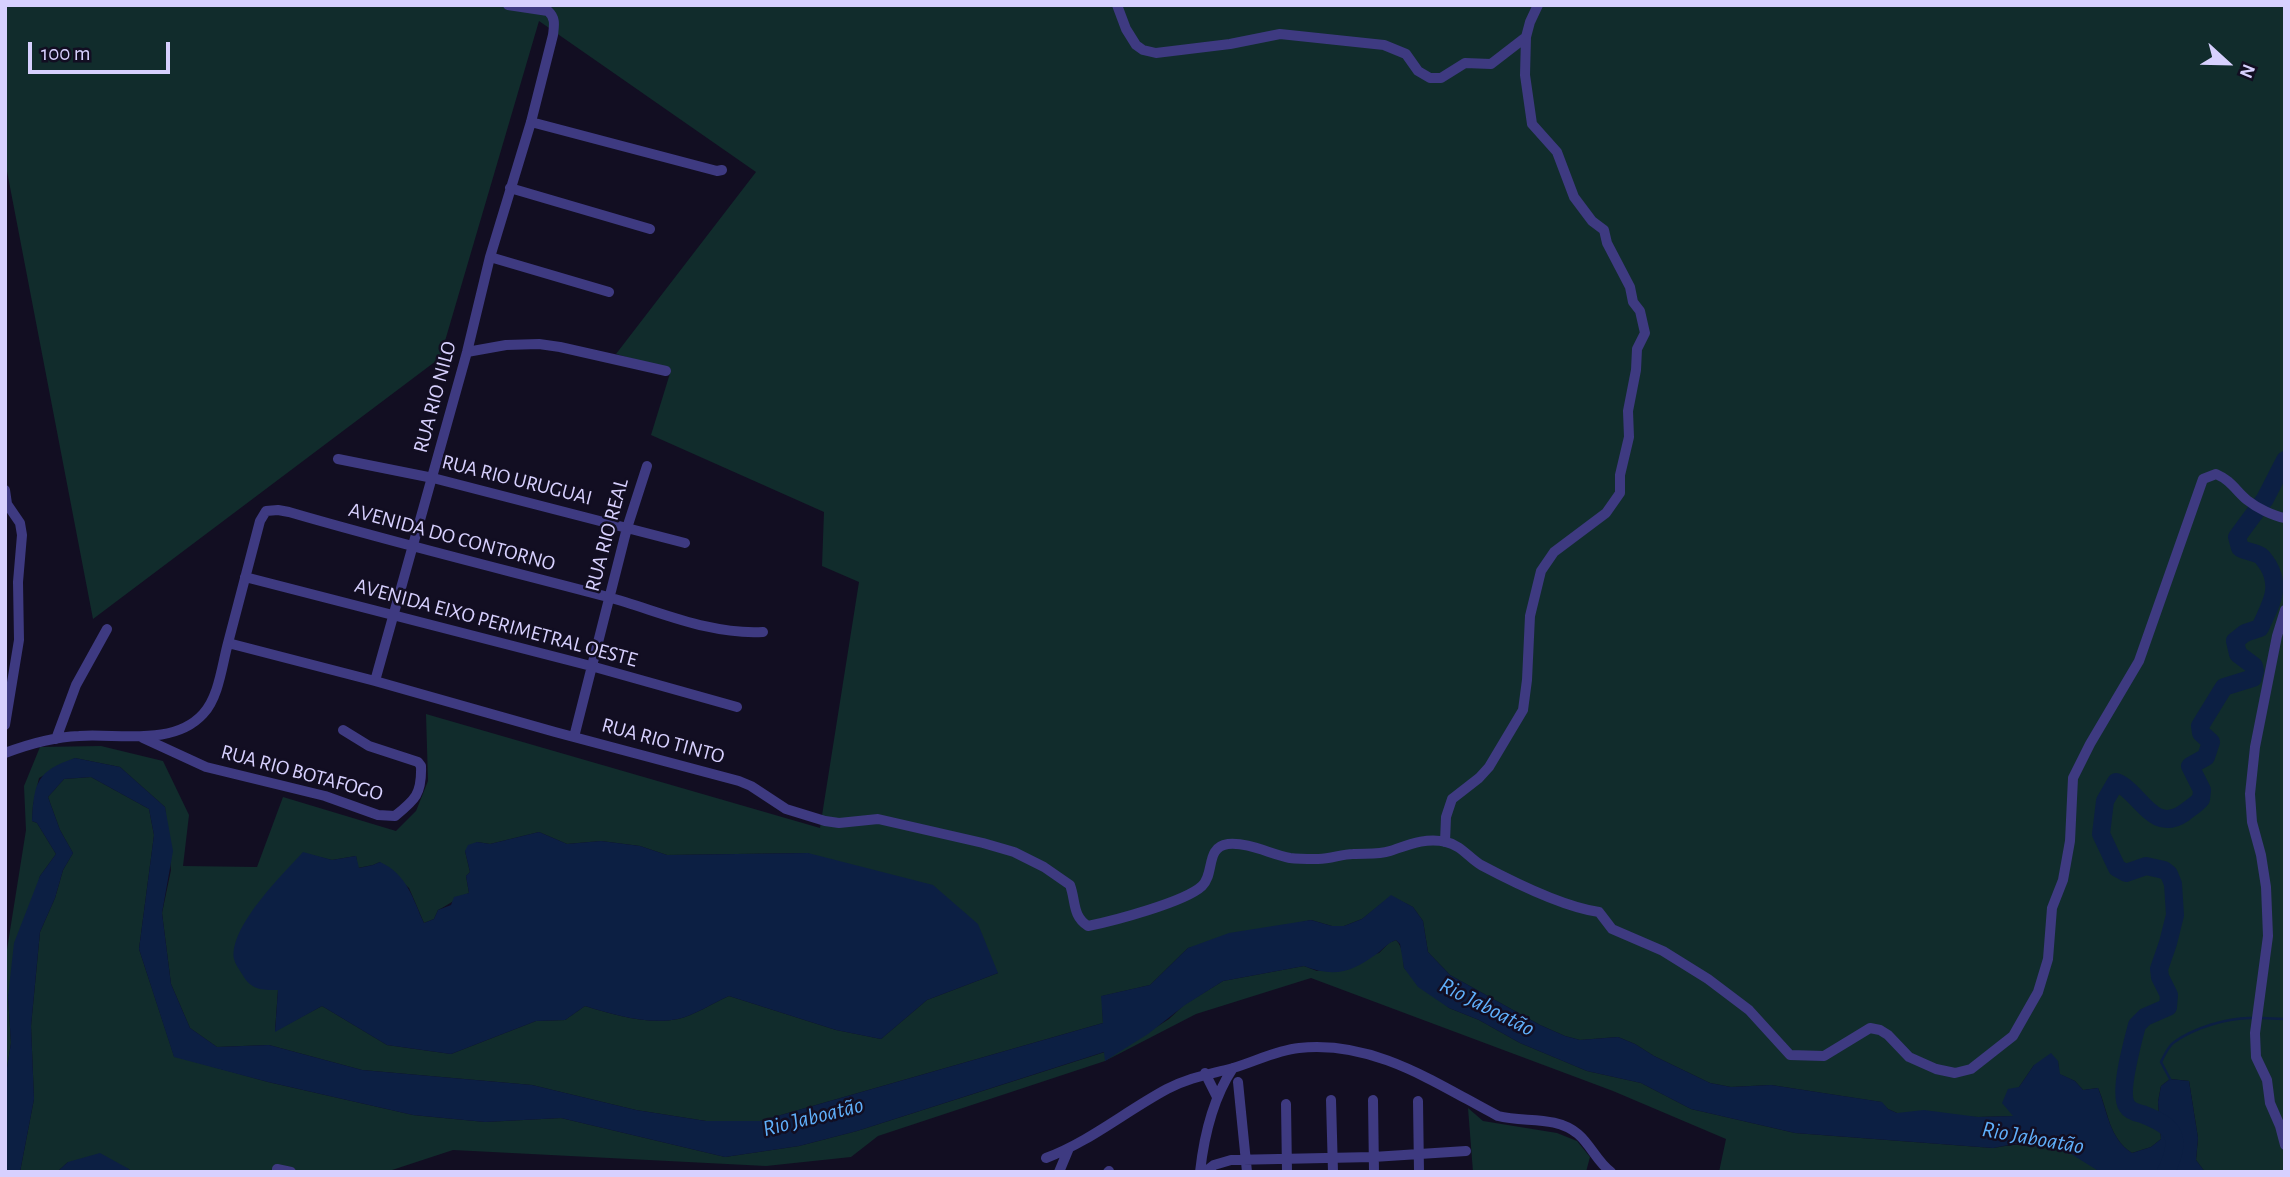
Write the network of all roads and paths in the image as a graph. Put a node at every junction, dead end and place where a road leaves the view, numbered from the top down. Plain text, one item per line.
1 (508, 5) edge
2 (1117, 5) edge
3 (1538, 5) edge
4 (1526, 37) junction
5 (531, 122) junction
6 (722, 170) dead end
7 (510, 188) junction
8 (650, 229) dead end
9 (490, 257) junction
10 (609, 292) dead end
11 (467, 352) junction
12 (666, 372) dead end
13 (338, 459) dead end
14 (647, 466) dead end
15 (433, 478) junction
16 (5, 489) edge
17 (6, 504) edge
18 (2281, 517) edge
19 (627, 528) junction
20 (685, 543) dead end
21 (412, 546) junction
22 (245, 577) junction
23 (5, 579) edge
24 (18, 582) junction
25 (610, 598) junction
26 (2285, 610) edge
27 (393, 615) junction
28 (107, 629) dead end
29 (763, 632) dead end
30 (228, 643) junction
31 (591, 666) junction
32 (375, 681) junction
33 (737, 708) dead end
34 (6, 720) edge
35 (343, 730) dead end
36 (574, 737) junction
37 (56, 738) junction
38 (142, 738) junction
39 (5, 752) edge
40 (1445, 842) junction
41 (1233, 1068) junction
42 (1205, 1073) junction
43 (1238, 1082) dead end
44 (1217, 1097) junction
45 (1331, 1100) dead end
46 (1373, 1100) dead end
47 (1418, 1101) dead end
48 (1286, 1104) dead end
49 (2285, 1145) edge
50 (1069, 1148) junction
51 (1466, 1151) dead end
52 (1419, 1154) junction
53 (1332, 1157) junction
54 (1373, 1157) junction
55 (1046, 1158) dead end
56 (1286, 1158) junction
57 (1597, 1158) junction
58 (1246, 1159) junction
59 (277, 1170) edge
60 (291, 1172) edge
61 (1059, 1172) edge
62 (1203, 1172) edge
63 (1247, 1172) edge
64 (1287, 1172) edge
65 (1333, 1172) edge
66 (1374, 1172) edge
67 (1419, 1172) edge
68 (1595, 1172) edge
69 (1611, 1172) edge

1 - 5 street, RUA RIO NILO
2 - 4 street
3 - 4 street
4 - 40 street
5 - 6 street
5 - 7 street, RUA RIO NILO
7 - 8 street
7 - 9 street, RUA RIO NILO
9 - 10 street
9 - 11 street, RUA RIO NILO
11 - 12 street
11 - 15 street, RUA RIO NILO
13 - 15 street, RUA RIO URUGUAI
14 - 19 street, RUA RIO REAL
15 - 19 street, RUA RIO URUGUAI
15 - 21 street, RUA RIO NILO
16 - 17 street
17 - 24 street
18 - 40 street
19 - 20 street, RUA RIO URUGUAI
19 - 25 street, RUA RIO REAL
21 - 22 street, AVENIDA DO CONTORNO
21 - 25 street, AVENIDA DO CONTORNO
21 - 27 street, RUA RIO NILO
22 - 27 street, AVENIDA EIXO PERIMETRAL OESTE
22 - 30 street, AVENIDA DO CONTORNO
23 - 24 street
24 - 34 street
25 - 29 street, AVENIDA DO CONTORNO
25 - 31 street, RUA RIO REAL
26 - 49 street
27 - 31 street, AVENIDA EIXO PERIMETRAL OESTE
27 - 32 street, RUA RIO NILO
28 - 37 street
30 - 32 street, RUA RIO TINTO
30 - 38 street
31 - 33 street, AVENIDA EIXO PERIMETRAL OESTE
31 - 36 street, RUA RIO REAL
32 - 36 street, RUA RIO TINTO
35 - 38 street, RUA RIO BOTAFOGO
36 - 40 street, RUA RIO TINTO
37 - 38 street
37 - 39 street
41 - 42 street
41 - 44 street
41 - 57 street
42 - 44 street
42 - 50 street
43 - 58 street
44 - 62 street
45 - 53 street
46 - 54 street
47 - 52 street
48 - 56 street
50 - 55 street
50 - 61 street
51 - 52 street
52 - 54 street
52 - 67 street
53 - 54 street
53 - 56 street
53 - 65 street
54 - 66 street
56 - 58 street
56 - 64 street
57 - 68 street
57 - 69 street
58 - 62 street
58 - 63 street
59 - 60 street

